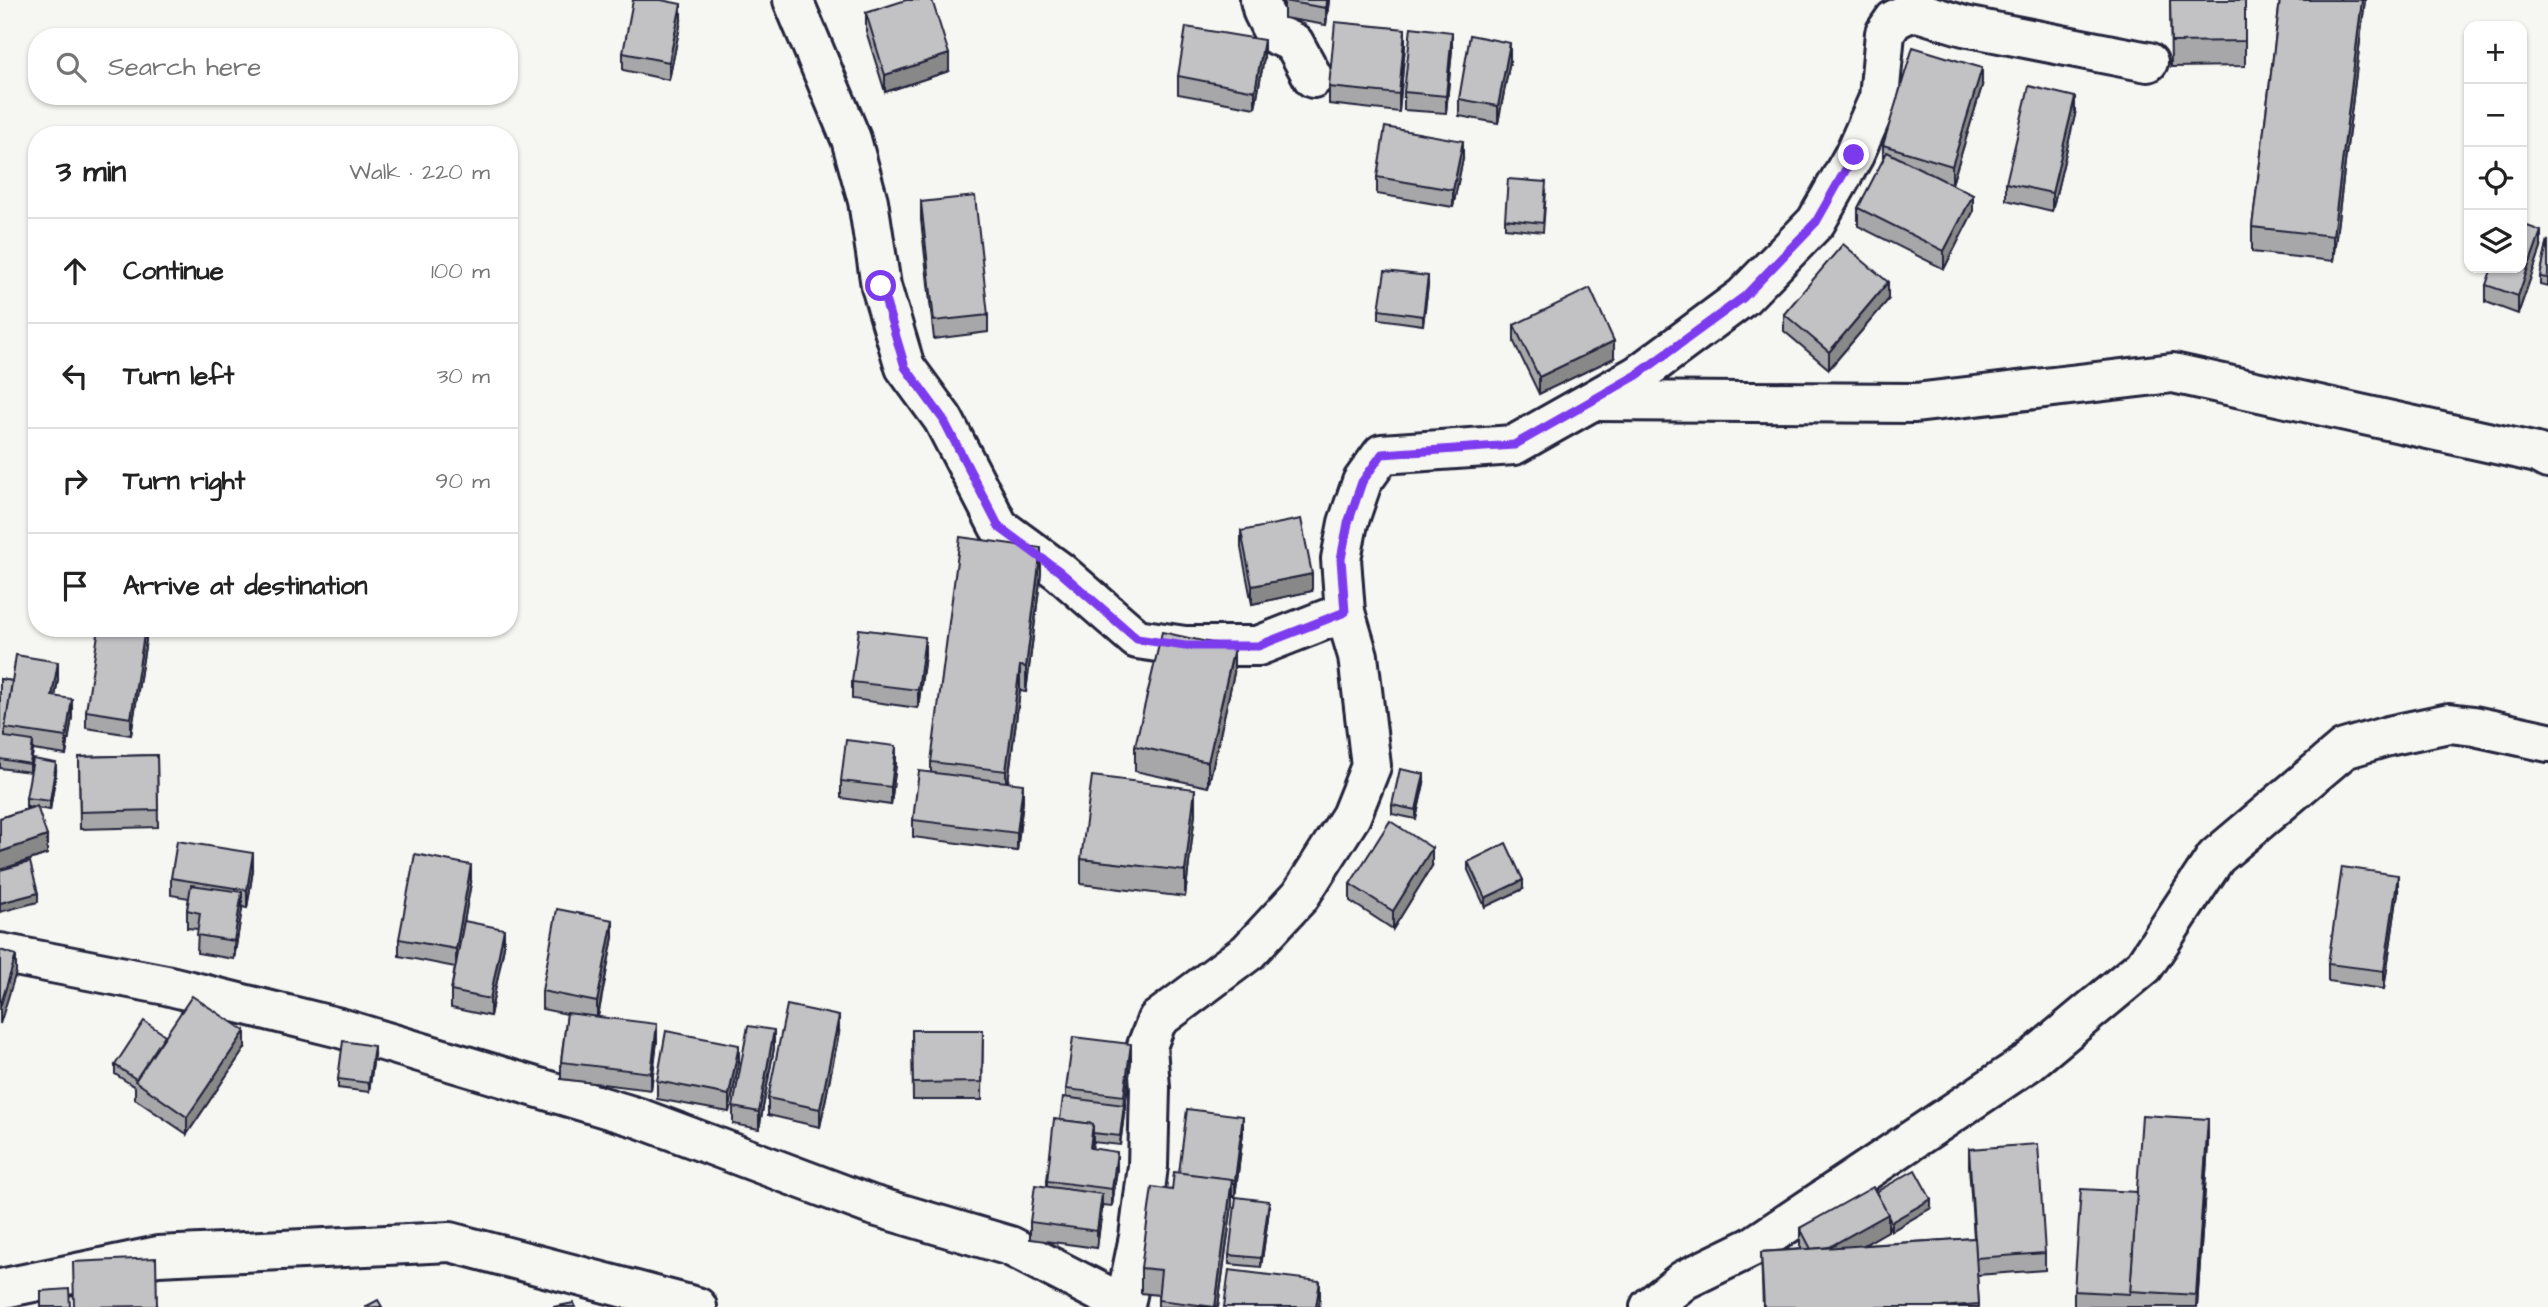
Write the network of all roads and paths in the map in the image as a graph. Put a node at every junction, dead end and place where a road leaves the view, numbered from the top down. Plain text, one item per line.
1 (793, 0) edge
2 (1260, 0) edge
3 (1881, 16) edge
4 (2148, 62) dead end
5 (1313, 78) dead end
6 (1592, 401) junction
7 (2548, 459) edge
8 (1345, 612) junction
9 (2548, 742) edge
10 (0, 953) edge
11 (0, 1289) edge
12 (1125, 1306) edge
13 (697, 1307) edge
14 (1650, 1307) edge

1 - 8 street
2 - 5 street
3 - 4 street
3 - 6 street
6 - 7 street
6 - 8 street
8 - 12 street
9 - 14 street
10 - 12 street
11 - 13 street

